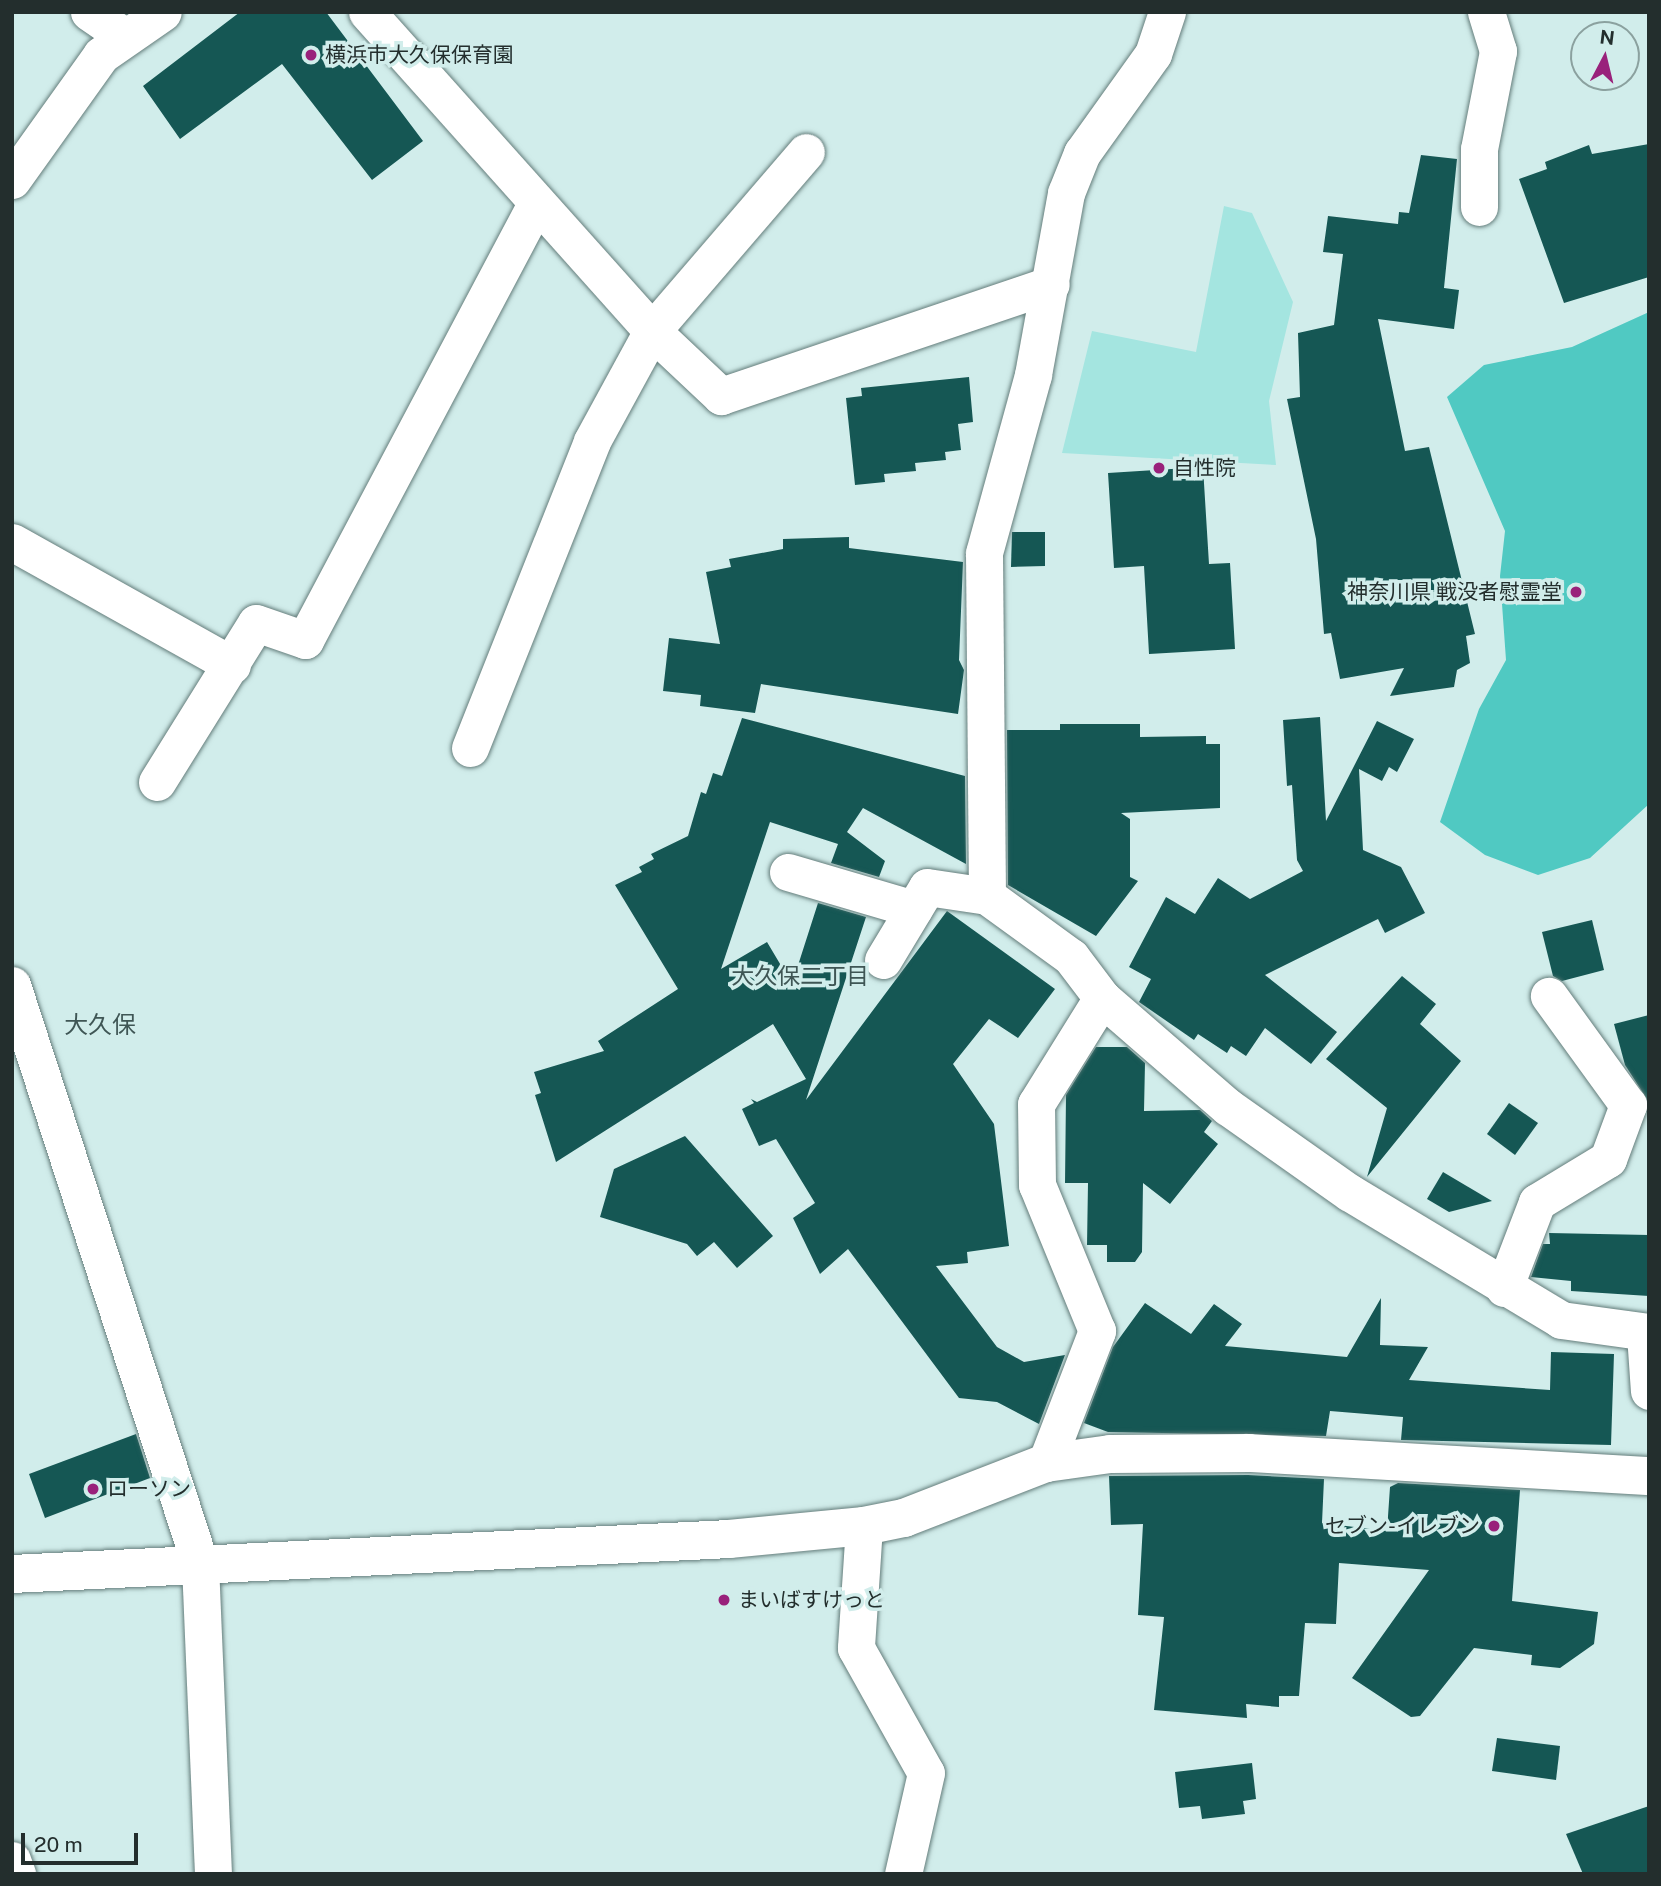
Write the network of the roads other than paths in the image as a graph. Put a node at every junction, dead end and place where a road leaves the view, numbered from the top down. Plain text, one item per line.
1 (89, 12) edge
2 (163, 12) edge
3 (367, 12) edge
4 (1167, 12) edge
5 (1486, 12) edge
6 (124, 36) junction
7 (806, 152) dead end
8 (12, 180) edge
9 (536, 203) junction
10 (1479, 207) dead end
11 (1051, 284) junction
12 (652, 331) junction
13 (12, 542) edge
14 (232, 665) junction
15 (470, 748) dead end
16 (157, 782) dead end
17 (788, 872) dead end
18 (988, 896) junction
19 (914, 909) junction
20 (883, 960) dead end
21 (12, 985) edge
22 (1549, 996) dead end
23 (1102, 998) junction
24 (1504, 1288) junction
25 (1647, 1333) edge
26 (1649, 1391) edge
27 (1046, 1463) junction
28 (1649, 1476) edge
29 (864, 1526) junction
30 (200, 1564) junction
31 (12, 1574) edge
32 (12, 1860) edge
33 (17, 1874) edge
34 (213, 1874) edge
35 (903, 1874) edge

1 - 6 street
2 - 6 street
3 - 9 street
4 - 11 street
5 - 10 street
6 - 8 street
7 - 12 street
9 - 12 street
9 - 14 street
11 - 12 street
11 - 18 street
12 - 15 street
13 - 14 street
14 - 16 street
17 - 19 street
18 - 19 street
18 - 23 street
19 - 20 street
21 - 30 street
22 - 24 street
23 - 24 street
23 - 27 street
24 - 25 street
25 - 26 street
27 - 28 street
27 - 29 street
29 - 30 street
29 - 35 street
30 - 31 street
30 - 34 street
32 - 33 street

